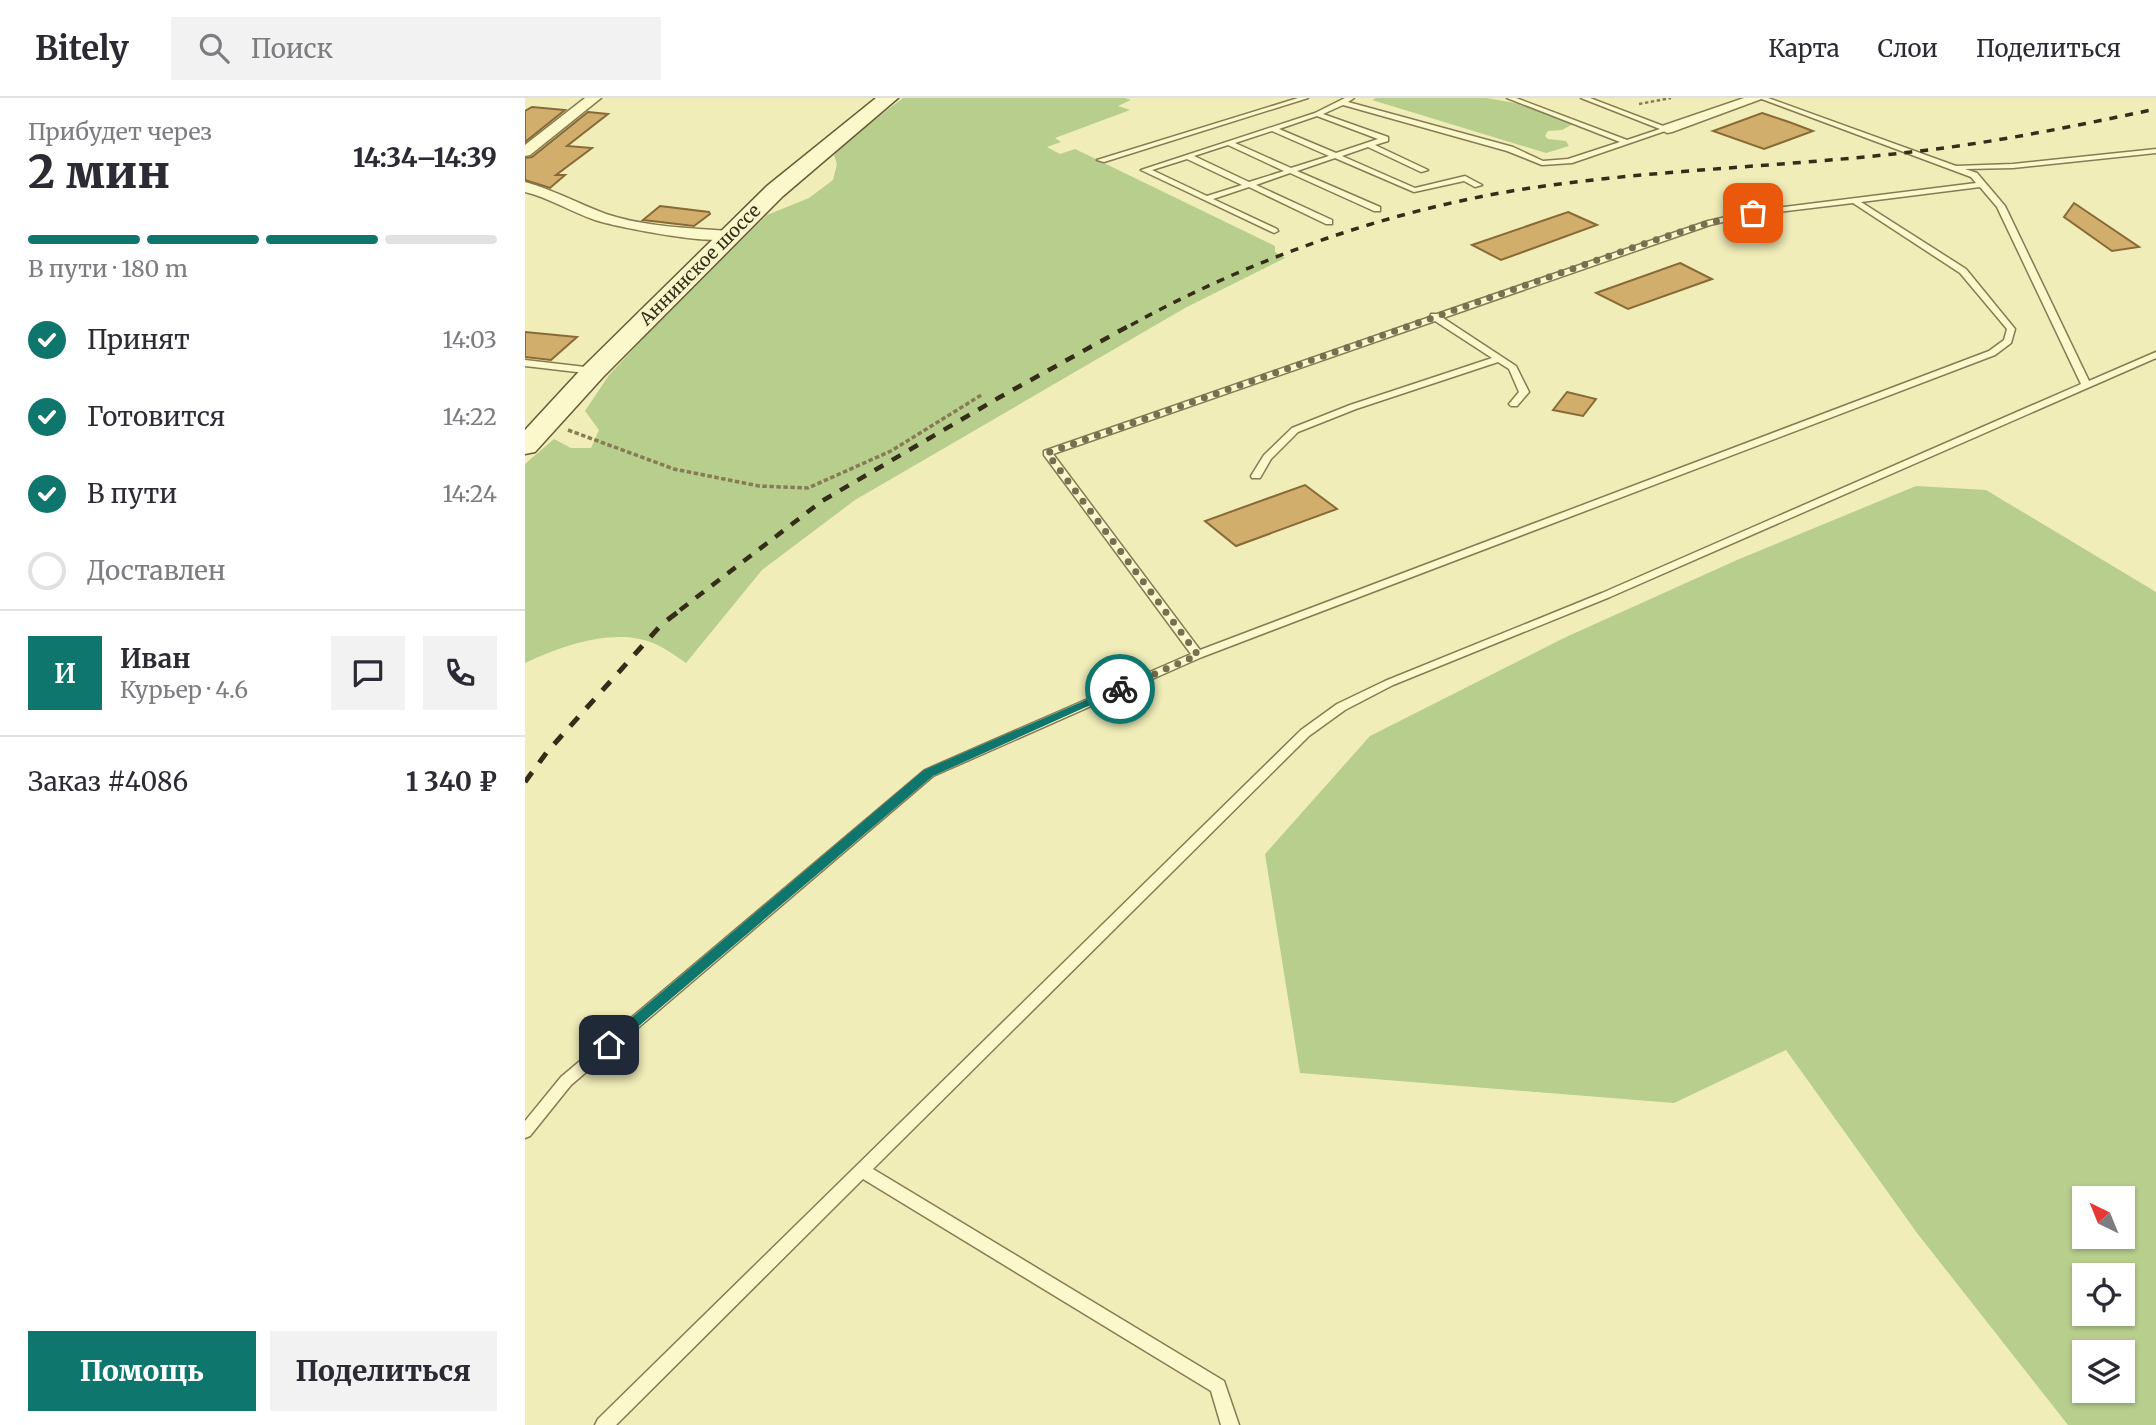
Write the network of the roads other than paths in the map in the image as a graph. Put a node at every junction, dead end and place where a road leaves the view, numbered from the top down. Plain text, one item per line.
1 (594, 98) edge
2 (888, 98) edge
3 (1305, 98) edge
4 (1510, 98) edge
5 (1584, 98) edge
6 (1757, 98) edge
7 (1762, 98) edge
8 (1293, 99) edge
9 (1348, 100) edge
10 (1317, 114) junction
11 (1274, 129) junction
12 (1667, 129) junction
13 (1626, 142) junction
14 (1228, 143) junction
15 (1369, 145) junction
16 (2156, 151) edge
17 (525, 152) edge
18 (1187, 156) junction
19 (1338, 156) junction
20 (1101, 160) dead end
21 (1955, 167) junction
22 (1424, 170) dead end
23 (1291, 171) junction
24 (1983, 184) junction
25 (1249, 185) junction
26 (1478, 185) dead end
27 (525, 187) edge
28 (1207, 199) junction
29 (1853, 199) junction
30 (1377, 209) dead end
31 (1329, 222) dead end
32 (1274, 231) dead end
33 (730, 236) junction
34 (1434, 316) junction
35 (2156, 355) edge
36 (1499, 359) junction
37 (525, 363) edge
38 (594, 371) junction
39 (2087, 384) junction
40 (1514, 404) dead end
41 (525, 446) edge
42 (1256, 476) dead end
43 (1198, 655) junction
44 (525, 1132) edge
45 (863, 1171) junction
46 (604, 1425) edge
47 (1230, 1425) edge

1 - 17 street
2 - 33 main road, Аннинское шоссе
3 - 8 lane
4 - 13 lane
5 - 12 lane
6 - 12 street
7 - 21 lane
8 - 20 lane
9 - 10 lane
9 - 13 lane
10 - 11 lane
10 - 15 lane
11 - 14 lane
11 - 19 lane
12 - 13 lane
14 - 18 lane
14 - 23 lane
15 - 19 lane
15 - 22 lane
16 - 21 lane
18 - 25 lane
18 - 28 lane
19 - 23 lane
19 - 26 lane
21 - 24 lane
23 - 25 lane
23 - 30 lane
24 - 29 lane
24 - 39 lane
25 - 28 lane
25 - 31 lane
27 - 33 street
28 - 32 lane
29 - 34 lane
29 - 43 lane
33 - 38 main road, Аннинское шоссе
34 - 36 lane
34 - 43 lane
35 - 39 lane
36 - 40 lane
36 - 42 lane
37 - 38 lane
38 - 41 main road, Аннинское шоссе
39 - 45 lane
43 - 44 lane
45 - 46 lane
45 - 47 lane

